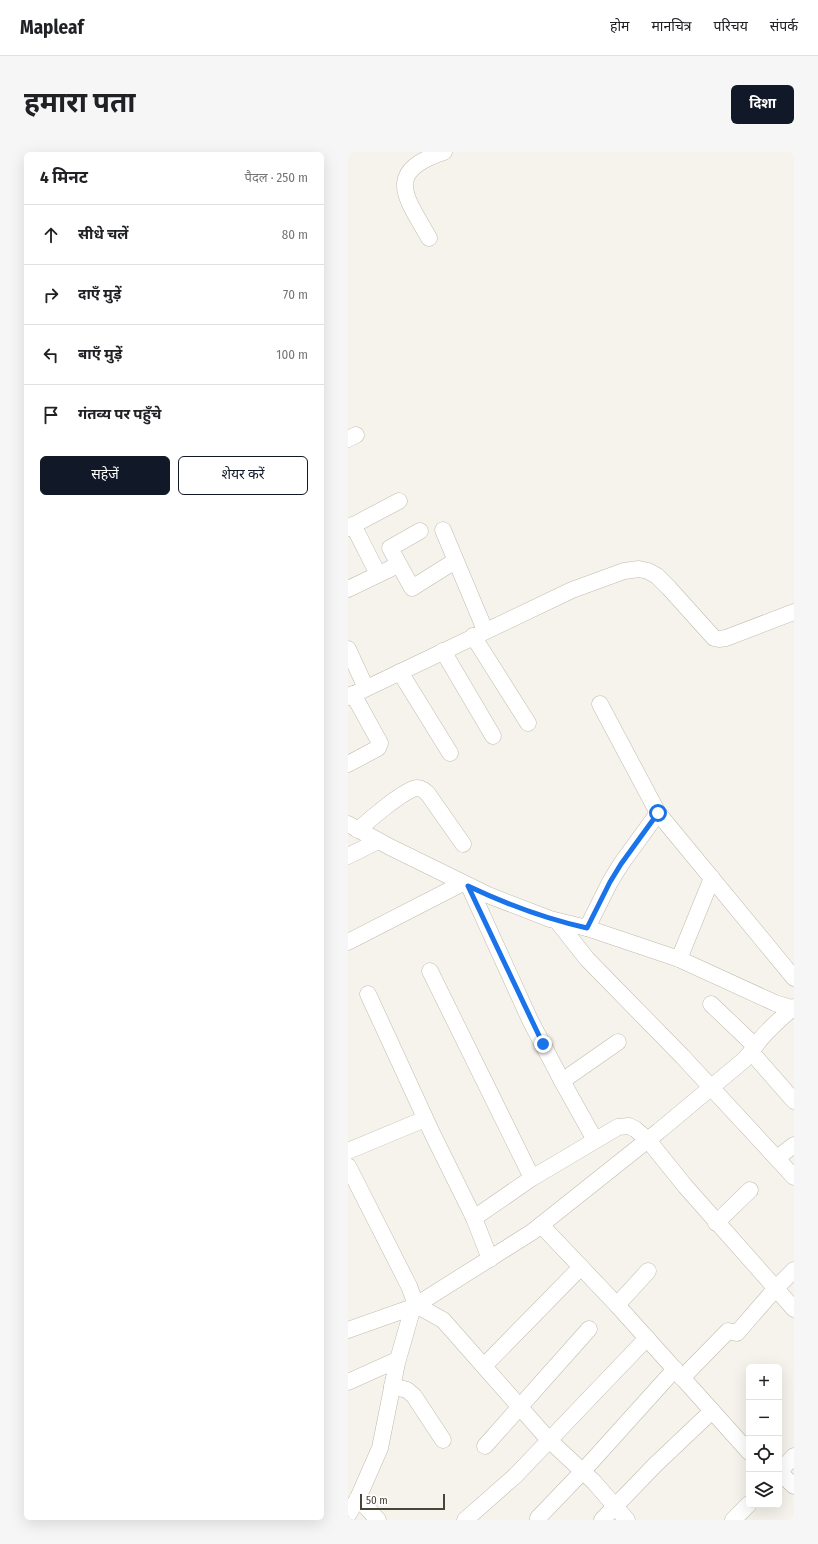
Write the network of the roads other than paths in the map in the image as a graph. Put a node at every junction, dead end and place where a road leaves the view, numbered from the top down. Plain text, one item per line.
1 (444, 152) edge
2 (429, 238) dead end
3 (399, 501) dead end
4 (350, 526) edge
5 (443, 530) dead end
6 (420, 531) dead end
7 (455, 561) junction
8 (398, 565) junction
9 (378, 574) junction
10 (348, 589) edge
11 (794, 612) edge
12 (479, 633) junction
13 (348, 650) edge
14 (443, 651) junction
15 (400, 672) junction
16 (356, 693) edge
17 (600, 704) dead end
18 (528, 723) dead end
19 (492, 736) dead end
20 (450, 753) dead end
21 (348, 764) edge
22 (658, 813) junction
23 (353, 827) edge
24 (378, 841) junction
25 (463, 844) dead end
26 (348, 856) edge
27 (712, 878) junction
28 (466, 884) junction
29 (557, 921) junction
30 (587, 928) junction
31 (348, 942) edge
32 (679, 959) junction
33 (430, 971) dead end
34 (794, 978) edge
35 (368, 994) dead end
36 (711, 1004) dead end
37 (793, 1008) edge
38 (618, 1042) dead end
39 (754, 1049) junction
40 (562, 1081) junction
41 (710, 1088) junction
42 (794, 1101) edge
43 (425, 1119) junction
44 (595, 1140) junction
45 (648, 1140) junction
46 (794, 1145) edge
47 (348, 1151) edge
48 (776, 1158) junction
49 (348, 1166) edge
50 (532, 1178) junction
51 (794, 1178) edge
52 (750, 1190) dead end
53 (474, 1218) junction
54 (716, 1222) junction
55 (541, 1225) junction
56 (490, 1259) junction
57 (581, 1267) junction
58 (794, 1270) edge
59 (648, 1271) dead end
60 (776, 1288) junction
61 (617, 1305) junction
62 (414, 1306) junction
63 (794, 1309) edge
64 (589, 1329) dead end
65 (348, 1330) edge
66 (647, 1338) junction
67 (397, 1360) junction
68 (484, 1366) junction
69 (679, 1374) junction
70 (348, 1382) edge
71 (392, 1386) junction
72 (519, 1405) junction
73 (712, 1411) junction
74 (443, 1440) dead end
75 (549, 1440) junction
76 (484, 1446) dead end
77 (746, 1449) edge
78 (794, 1456) edge
79 (782, 1469) edge
80 (583, 1471) junction
81 (782, 1475) edge
82 (794, 1486) edge
83 (358, 1498) junction
84 (615, 1506) junction
85 (746, 1507) edge
86 (348, 1515) edge
87 (538, 1518) dead end
88 (378, 1520) edge
89 (465, 1520) edge
90 (602, 1520) edge
91 (627, 1520) edge
92 (734, 1520) edge

1 - 2 street
3 - 4 street
4 - 9 street
5 - 7 street
6 - 8 street
7 - 8 street
7 - 12 street
8 - 9 street
9 - 10 street
11 - 12 street
12 - 14 street
12 - 18 street
13 - 16 street
14 - 15 street
14 - 19 street
15 - 16 street
15 - 20 street
16 - 21 street
17 - 22 street
22 - 27 street
22 - 30 street
23 - 24 street
23 - 25 street
24 - 26 street
24 - 28 street
27 - 32 street
27 - 34 street
28 - 29 street
28 - 31 street
28 - 40 street
29 - 30 street
29 - 41 street
30 - 32 street
32 - 37 street
33 - 50 street
35 - 43 street
36 - 39 street
37 - 39 street
38 - 40 street
39 - 41 street
39 - 42 street
40 - 44 street
41 - 45 street
41 - 48 street
43 - 47 street
43 - 53 street
44 - 45 street
44 - 50 street
45 - 54 street
45 - 55 street
46 - 48 street
48 - 51 street
49 - 62 street
50 - 53 street
52 - 54 street
53 - 56 street
54 - 60 street
55 - 56 street
55 - 57 street
56 - 62 street
57 - 61 street
57 - 68 street
58 - 60 street
59 - 61 street
60 - 63 street
60 - 69 street
61 - 66 street
62 - 65 street
62 - 67 street
62 - 68 street
64 - 72 street
66 - 69 street
66 - 75 street
67 - 70 street
67 - 71 street
68 - 72 street
69 - 73 street
69 - 80 street
71 - 74 street
71 - 83 street
72 - 75 street
72 - 76 street
73 - 77 street
73 - 84 street
75 - 80 street
75 - 89 street
78 - 79 street
80 - 84 street
80 - 87 street
81 - 82 street
83 - 86 street
83 - 88 street
84 - 90 street
84 - 91 street
85 - 92 street

